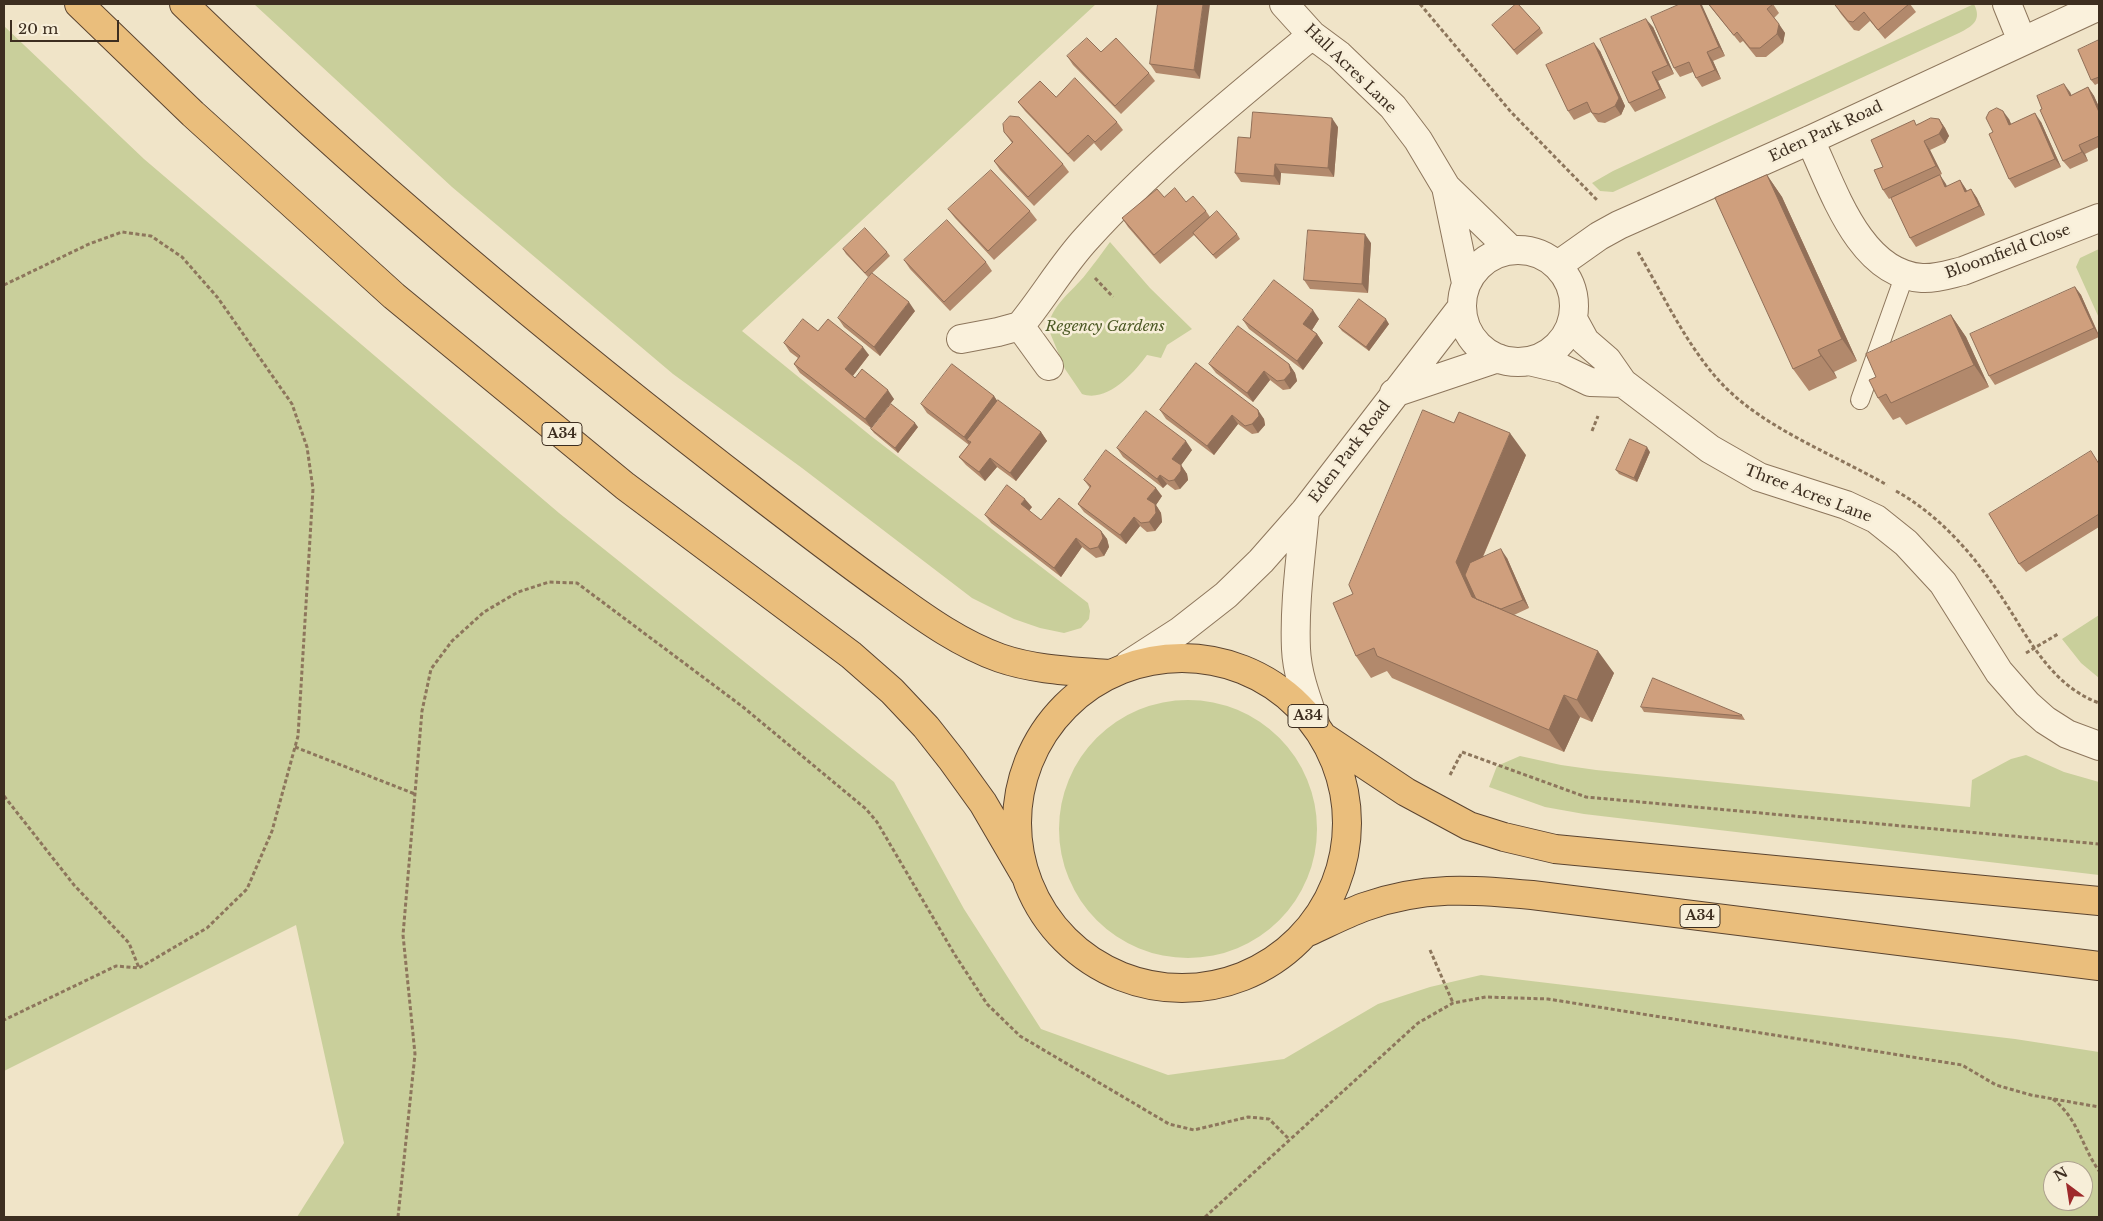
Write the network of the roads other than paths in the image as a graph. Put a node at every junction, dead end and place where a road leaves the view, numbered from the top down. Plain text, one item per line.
1 (79, 4) edge
2 (184, 4) edge
3 (1284, 4) edge
4 (2007, 4) edge
5 (2099, 6) edge
6 (1312, 35) junction
7 (2022, 41) junction
8 (1810, 140) junction
9 (1446, 187) junction
10 (2099, 218) edge
11 (1511, 250) junction
12 (1558, 266) junction
13 (1906, 274) junction
14 (1464, 295) junction
15 (1573, 319) junction
16 (1020, 326) junction
17 (961, 339) dead end
18 (1498, 358) junction
19 (1530, 361) junction
20 (1049, 366) dead end
21 (1623, 383) junction
22 (1394, 393) junction
23 (1860, 400) dead end
24 (1305, 511) junction
25 (1119, 669) junction
26 (1320, 731) junction
27 (2099, 746) edge
28 (1025, 875) junction
29 (2099, 901) edge
30 (1306, 933) junction
31 (2099, 966) edge

1 - 28 highway, A34
2 - 25 highway, A34
3 - 6 street, Hall Acres Lane
4 - 7 street
5 - 7 street, Eden Park Road
6 - 9 street, Hall Acres Lane
6 - 16 street
7 - 8 street, Eden Park Road
8 - 12 street, Eden Park Road
8 - 13 street, Bloomfield Close
9 - 11 street, Hall Acres Lane
9 - 14 street, Hall Acres Lane
10 - 13 street, Bloomfield Close
11 - 12 street
11 - 14 street
12 - 15 street
13 - 23 lane
14 - 18 street
14 - 22 street, Eden Park Road
15 - 19 street
15 - 21 street, Three Acres Lane
16 - 17 street
16 - 20 street
18 - 19 street
18 - 22 street, Eden Park Road
19 - 21 street
21 - 27 street, Three Acres Lane
22 - 24 street, Eden Park Road
24 - 25 street, Eden Park Road
24 - 26 street, Eden Park Road
25 - 26 highway, A34
25 - 28 highway, A34
26 - 29 highway, A34
26 - 30 highway, A34
28 - 30 highway, A34
30 - 31 highway, A34

